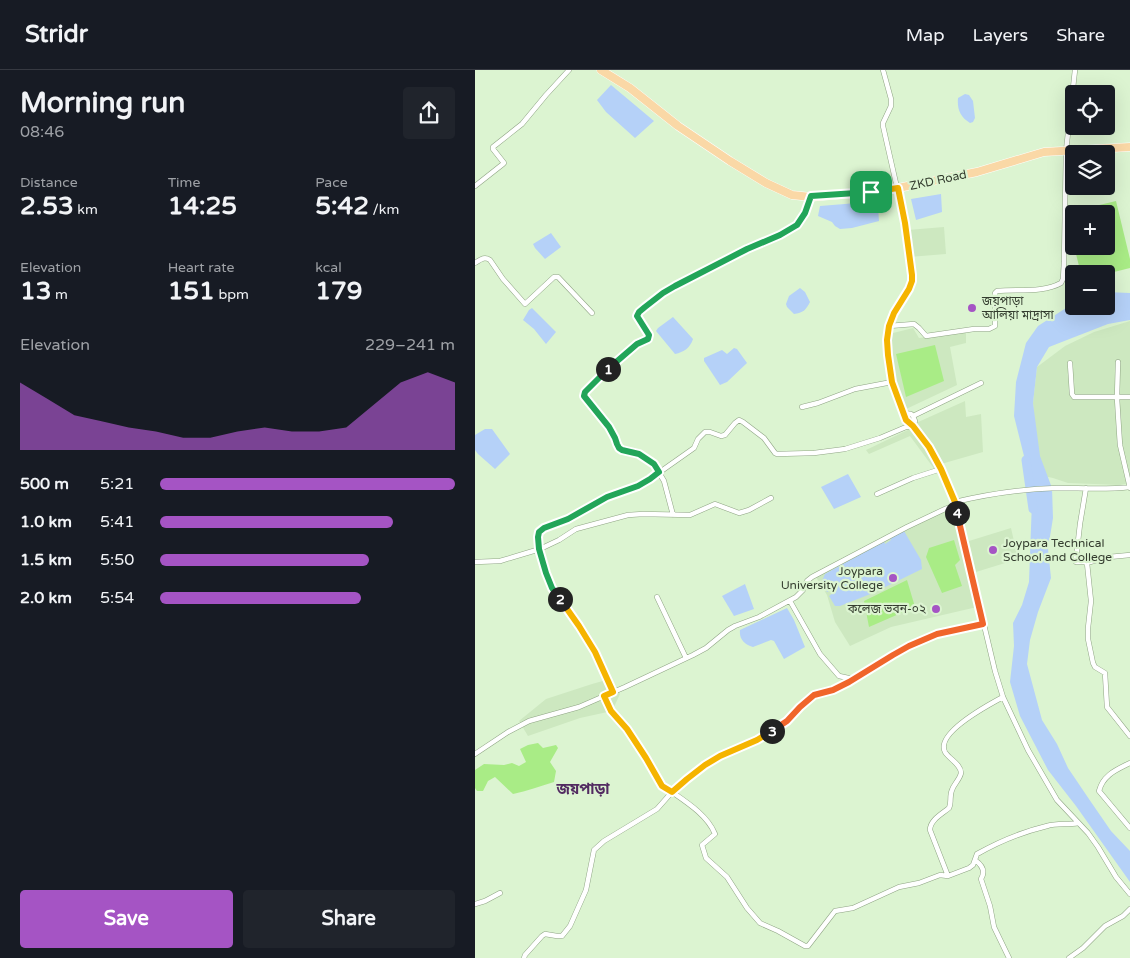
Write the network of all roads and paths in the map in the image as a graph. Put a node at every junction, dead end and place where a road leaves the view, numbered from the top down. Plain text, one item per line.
1 (569, 70) edge
2 (601, 70) edge
3 (883, 70) edge
4 (1075, 70) edge
5 (1067, 145) edge
6 (1130, 147) edge
7 (1115, 148) edge
8 (1065, 151) edge
9 (475, 186) edge
10 (898, 188) junction
11 (1065, 194) edge
12 (811, 196) junction
13 (475, 263) edge
14 (592, 313) dead end
15 (889, 326) junction
16 (1118, 362) dead end
17 (1070, 363) dead end
18 (892, 382) junction
19 (981, 383) dead end
20 (1130, 397) edge
21 (1117, 398) junction
22 (802, 407) dead end
23 (904, 413) junction
24 (913, 416) junction
25 (913, 426) junction
26 (941, 469) junction
27 (659, 472) junction
28 (1130, 487) edge
29 (1086, 488) junction
30 (877, 494) dead end
31 (771, 498) dead end
32 (955, 504) junction
33 (673, 515) junction
34 (539, 549) junction
35 (1130, 555) edge
36 (475, 562) edge
37 (1087, 563) junction
38 (657, 597) dead end
39 (789, 601) junction
40 (983, 624) junction
41 (686, 658) junction
42 (853, 679) junction
43 (613, 692) junction
44 (604, 696) junction
45 (1003, 697) junction
46 (1130, 736) edge
47 (475, 754) edge
48 (1130, 763) edge
49 (672, 792) junction
50 (1078, 823) junction
51 (1130, 828) edge
52 (975, 860) junction
53 (948, 876) junction
54 (500, 893) dead end
55 (1130, 894) edge
56 (475, 904) edge
57 (1130, 909) edge
58 (524, 958) edge
59 (1009, 958) edge
60 (1069, 958) edge

1 - 9 street
2 - 12 main road, ZKD Road
3 - 10 street
4 - 5 street
6 - 7 main road, ZKD Road
8 - 10 main road, ZKD Road
10 - 12 main road, ZKD Road
10 - 15 street
11 - 15 street
12 - 27 street
13 - 14 street
15 - 18 street
16 - 21 street
17 - 21 street
18 - 22 street
18 - 23 street
19 - 24 street
20 - 21 street
21 - 28 street
23 - 24 street
23 - 25 street
24 - 25 street
25 - 26 street
25 - 27 street
26 - 30 street
26 - 32 street
27 - 33 street
27 - 34 street
28 - 29 street
29 - 32 street
29 - 37 street
31 - 33 street
32 - 39 street
32 - 40 street
33 - 34 street
34 - 36 street
34 - 43 street
35 - 37 street
37 - 46 street
38 - 41 street
39 - 41 street
39 - 42 street
40 - 42 street
40 - 45 street
41 - 43 street
42 - 49 street
43 - 44 street
44 - 47 street
44 - 49 street
45 - 50 street
45 - 53 street
48 - 51 street
49 - 53 street
49 - 58 street
50 - 52 street
50 - 55 street
52 - 53 street
52 - 59 street
54 - 56 street
57 - 60 street

